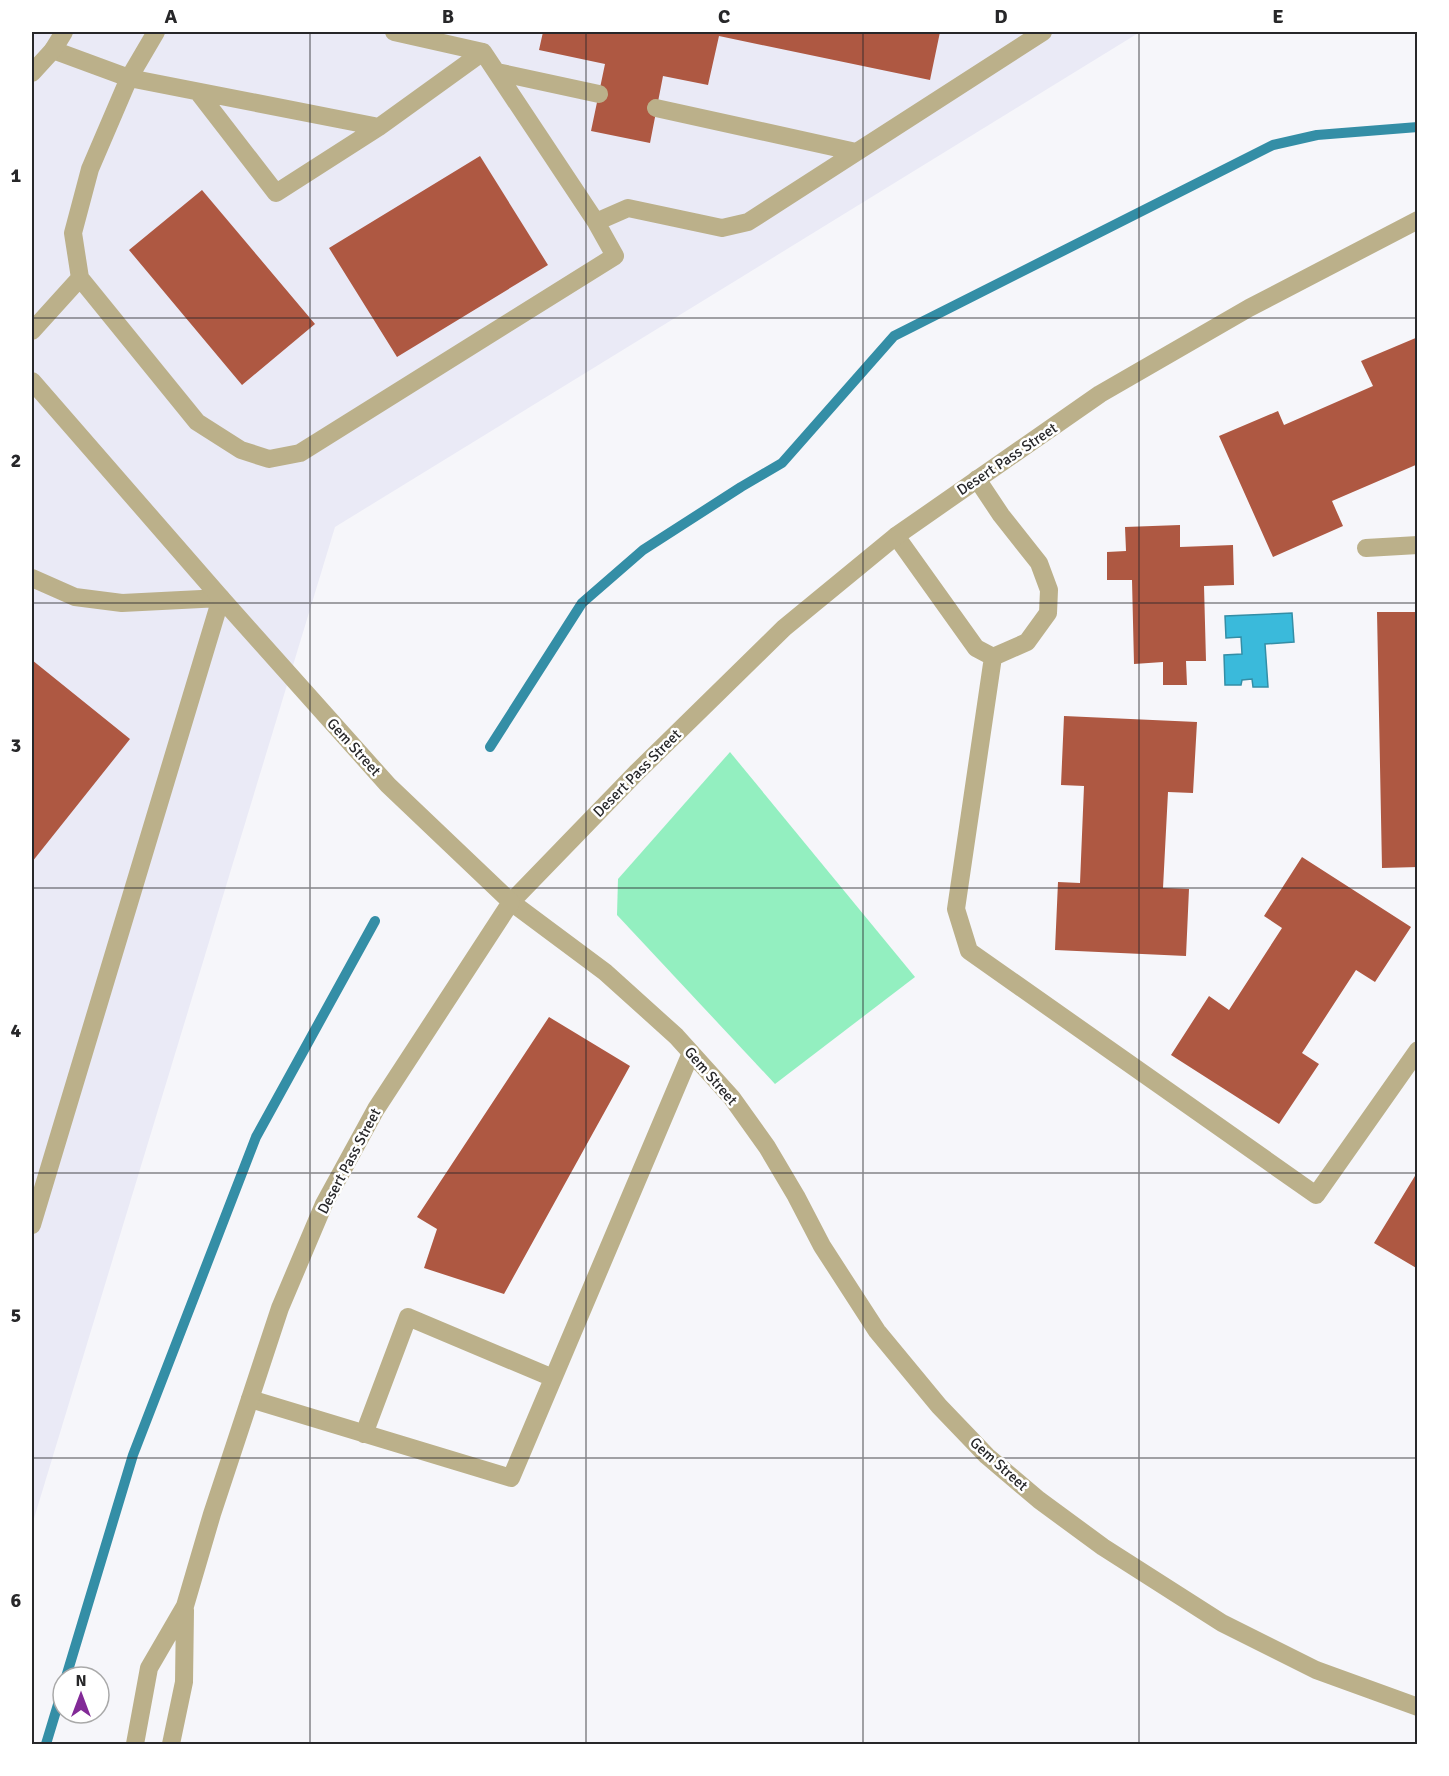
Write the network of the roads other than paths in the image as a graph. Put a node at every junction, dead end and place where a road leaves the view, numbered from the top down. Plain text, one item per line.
1 (64, 32) edge
2 (156, 32) edge
3 (394, 32) edge
4 (1043, 32) edge
5 (53, 50) junction
6 (483, 52) junction
7 (496, 72) junction
8 (32, 73) edge
9 (129, 78) junction
10 (198, 92) junction
11 (599, 94) dead end
12 (656, 108) dead end
13 (380, 128) junction
14 (856, 152) junction
15 (1418, 220) edge
16 (596, 222) junction
17 (80, 278) junction
18 (32, 331) edge
19 (32, 381) edge
20 (976, 479) junction
21 (896, 536) junction
22 (1418, 545) edge
23 (1366, 548) dead end
24 (32, 578) edge
25 (221, 598) junction
26 (993, 657) junction
27 (511, 902) junction
28 (1417, 1051) edge
29 (691, 1053) junction
30 (32, 1219) edge
31 (553, 1378) junction
32 (250, 1399) junction
33 (364, 1434) junction
34 (185, 1606) junction
35 (1418, 1707) edge
36 (135, 1744) edge
37 (171, 1744) edge

1 - 5 street
2 - 9 street
3 - 6 street
4 - 14 street
5 - 8 street
5 - 9 street
6 - 7 street
6 - 13 street
7 - 11 street
7 - 16 street
9 - 10 street
9 - 17 street
10 - 13 street
10 - 13 street
12 - 14 street
14 - 16 street
15 - 20 street, Desert Pass Street
16 - 17 street
17 - 18 street
19 - 25 street, Gem Street
20 - 21 street, Desert Pass Street
20 - 26 street
21 - 26 street
21 - 27 street, Desert Pass Street
22 - 23 street
24 - 25 street
25 - 27 street, Gem Street
25 - 30 street
26 - 28 street
27 - 29 street, Gem Street
27 - 32 street, Desert Pass Street
29 - 31 street
29 - 35 street, Gem Street
31 - 33 street
31 - 33 street
32 - 33 street
32 - 34 street, Desert Pass Street
34 - 36 street, Desert Pass Street
34 - 37 street, Desert Pass Street

